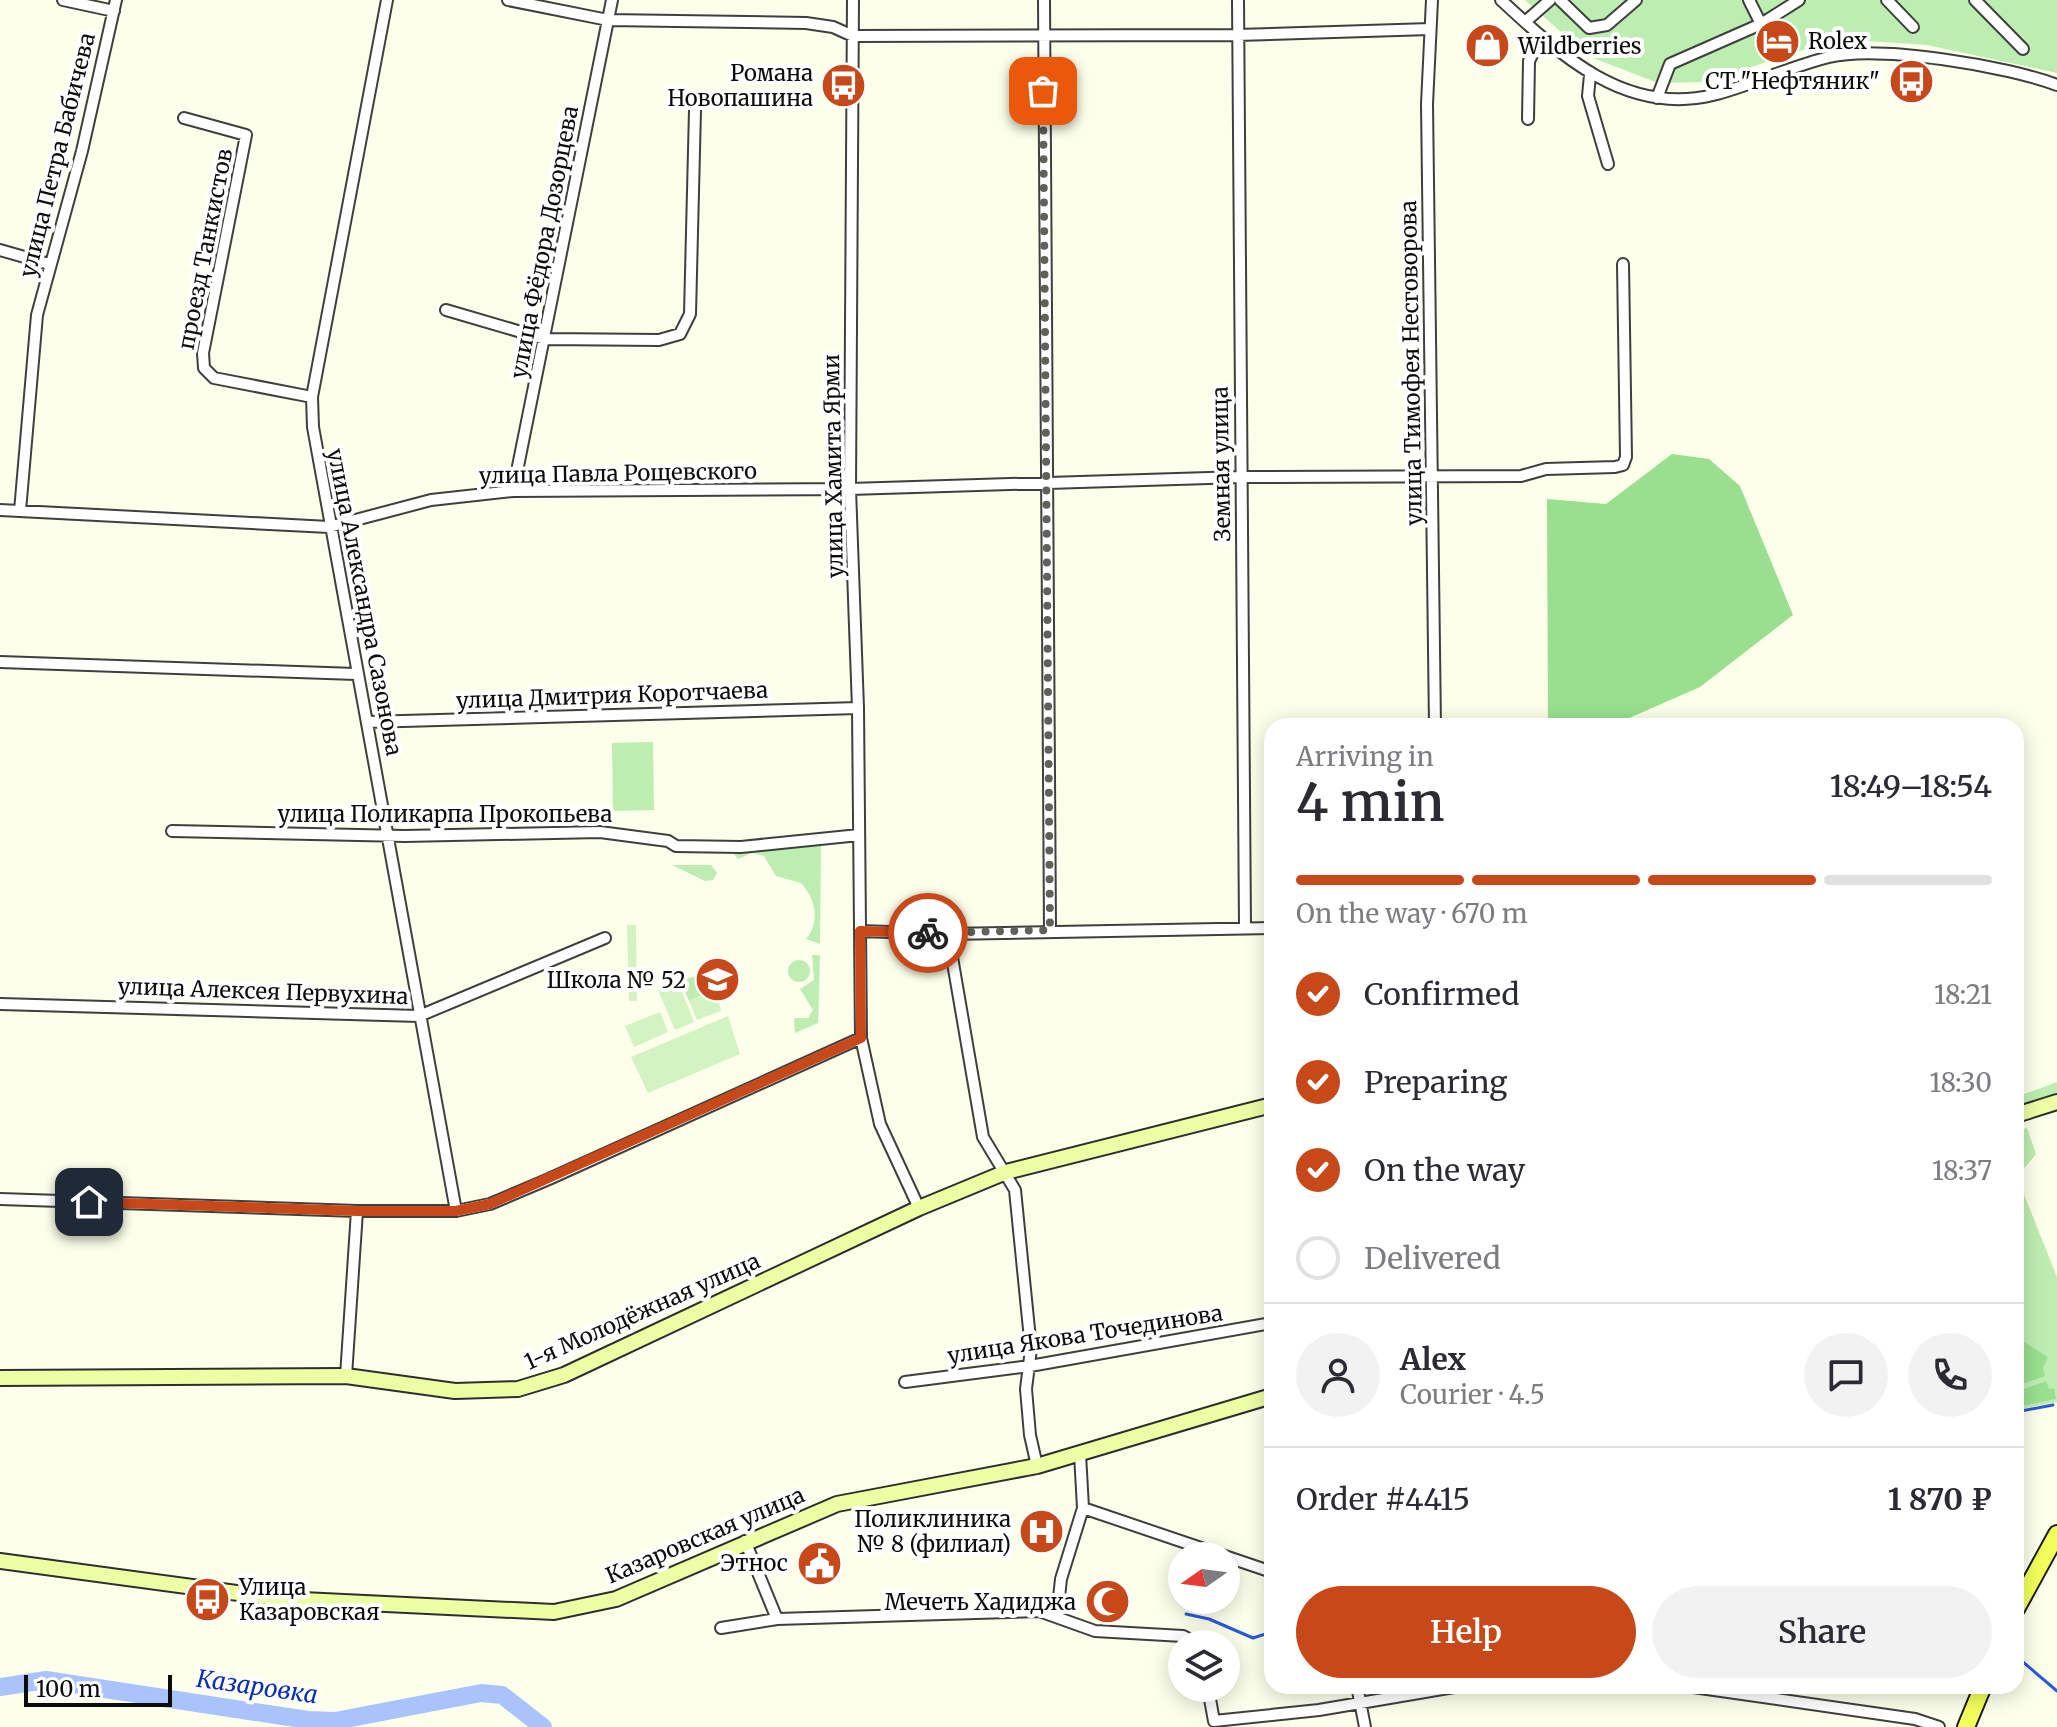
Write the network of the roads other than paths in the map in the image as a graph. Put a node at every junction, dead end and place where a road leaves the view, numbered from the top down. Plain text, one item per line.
1 (63, 0) edge
2 (387, 0) edge
3 (508, 0) edge
4 (612, 0) edge
5 (853, 0) edge
6 (1044, 0) edge
7 (1238, 0) edge
8 (1432, 0) edge
9 (1501, 0) edge
10 (1560, 0) edge
11 (1636, 0) edge
12 (1749, 0) edge
13 (1799, 0) edge
14 (1887, 0) edge
15 (1975, 0) edge
16 (1545, 2) edge
17 (115, 5) edge
18 (608, 20) junction
19 (1525, 22) junction
20 (1761, 24) junction
21 (1913, 27) dead end
22 (1430, 29) junction
23 (1237, 35) junction
24 (853, 36) junction
25 (1045, 37) junction
26 (1541, 37) junction
27 (2023, 49) dead end
28 (1590, 75) junction
29 (2057, 85) edge
30 (1657, 98) junction
31 (695, 110) dead end
32 (184, 118) dead end
33 (1528, 119) dead end
34 (1608, 164) dead end
35 (0, 250) edge
36 (49, 264) junction
37 (1623, 264) dead end
38 (446, 310) dead end
39 (545, 339) junction
40 (312, 397) junction
41 (1432, 476) junction
42 (1241, 477) junction
43 (1048, 485) junction
44 (850, 489) junction
45 (513, 491) junction
46 (0, 510) edge
47 (20, 511) junction
48 (329, 527) junction
49 (0, 662) edge
50 (356, 674) junction
51 (858, 708) junction
52 (1435, 718) edge
53 (367, 722) junction
54 (172, 831) dead end
55 (387, 835) junction
56 (859, 835) junction
57 (1245, 927) junction
58 (1264, 928) edge
59 (1050, 930) junction
60 (860, 931) junction
61 (948, 934) junction
62 (605, 938) dead end
63 (0, 1004) edge
64 (419, 1016) junction
65 (861, 1038) junction
66 (2057, 1102) edge
67 (1264, 1107) edge
68 (2024, 1112) edge
69 (1006, 1172) junction
70 (0, 1199) edge
71 (919, 1208) junction
72 (357, 1211) junction
73 (456, 1211) junction
74 (1264, 1324) edge
75 (1030, 1366) junction
76 (346, 1376) junction
77 (0, 1378) edge
78 (905, 1382) dead end
79 (1264, 1398) edge
80 (1080, 1454) junction
81 (1037, 1466) junction
82 (1083, 1508) junction
83 (2057, 1534) edge
84 (745, 1541) junction
85 (0, 1561) edge
86 (1264, 1569) edge
87 (2024, 1594) edge
88 (1057, 1616) junction
89 (777, 1619) junction
90 (721, 1628) dead end
91 (1168, 1635) edge
92 (1358, 1694) edge
93 (1410, 1694) edge
94 (1734, 1694) edge
95 (1980, 1694) edge
96 (1210, 1702) edge
97 (1360, 1702) junction
98 (1902, 1722) edge
99 (1214, 1724) edge
100 (1365, 1727) edge
101 (1939, 1727) edge
102 (1966, 1727) edge

1 - 17 street
2 - 40 street, улица Александра Сазонова
3 - 18 street
4 - 18 street, улица Фёдора Дозорцева
5 - 24 street, улица Хамита Ярми
6 - 25 street
7 - 23 street, Земная улица
8 - 22 street, улица Тимофея Несговорова
9 - 19 street
10 - 11 street
12 - 20 street
13 - 20 street
14 - 21 street
15 - 27 street
16 - 19 street
17 - 36 street, улица Петра Бабичева
18 - 24 street
18 - 39 street, улица Фёдора Дозорцева
19 - 26 street
20 - 30 street
22 - 23 street
22 - 41 street, улица Тимофея Несговорова
23 - 25 street
23 - 42 street, Земная улица
24 - 25 street
24 - 44 street, улица Хамита Ярми
25 - 43 street
26 - 28 street
26 - 33 street
28 - 30 street
28 - 34 street
29 - 30 street
31 - 39 street
32 - 40 street, проезд Танкистов
35 - 36 street
36 - 47 street, улица Петра Бабичева
37 - 41 street, улица Павла Рощевского
38 - 39 street
39 - 45 street, улица Фёдора Дозорцева
40 - 48 street, улица Александра Сазонова
41 - 42 street, улица Павла Рощевского
41 - 52 street, улица Тимофея Несговорова
42 - 43 street, улица Павла Рощевского
42 - 57 street, Земная улица
43 - 44 street, улица Павла Рощевского
43 - 59 street
44 - 45 street, улица Павла Рощевского
44 - 51 street, улица Хамита Ярми
45 - 48 street, улица Павла Рощевского
46 - 47 street, улица Павла Рощевского
47 - 48 street, улица Павла Рощевского
48 - 50 street, улица Александра Сазонова
49 - 50 street
50 - 53 street, улица Александра Сазонова
51 - 53 street, улица Дмитрия Коротчаева
51 - 56 street, улица Хамита Ярми
53 - 55 street, улица Александра Сазонова
54 - 55 street, улица Поликарпа Прокопьева
55 - 56 street, улица Поликарпа Прокопьева
55 - 64 street, улица Александра Сазонова
56 - 60 street, улица Хамита Ярми
57 - 58 street
57 - 59 street
59 - 61 street
60 - 61 street
60 - 65 street, улица Хамита Ярми
61 - 69 street
62 - 64 street, улица Алексея Первухина
63 - 64 street, улица Алексея Первухина
64 - 73 street, улица Александра Сазонова
65 - 71 street, улица Хамита Ярми
65 - 73 street
66 - 68 street
67 - 69 street, 1-я Молодёжная улица
69 - 71 street, 1-я Молодёжная улица
69 - 75 street
70 - 72 street
71 - 76 street, 1-я Молодёжная улица
72 - 73 street
72 - 76 street
74 - 75 street, улица Якова Точединова
75 - 78 street, улица Якова Точединова
75 - 81 street
76 - 77 street, 1-я Молодёжная улица
79 - 80 street, Казаровская улица
80 - 81 street, Казаровская улица
80 - 82 street
81 - 84 street, Казаровская улица
82 - 86 street
82 - 88 street
83 - 87 main road
84 - 85 street, Казаровская улица
84 - 89 street
88 - 89 street
88 - 91 street
89 - 90 street
92 - 97 street
93 - 97 street
94 - 98 street
95 - 102 main road
96 - 99 street
97 - 99 street
97 - 100 street
98 - 101 street

